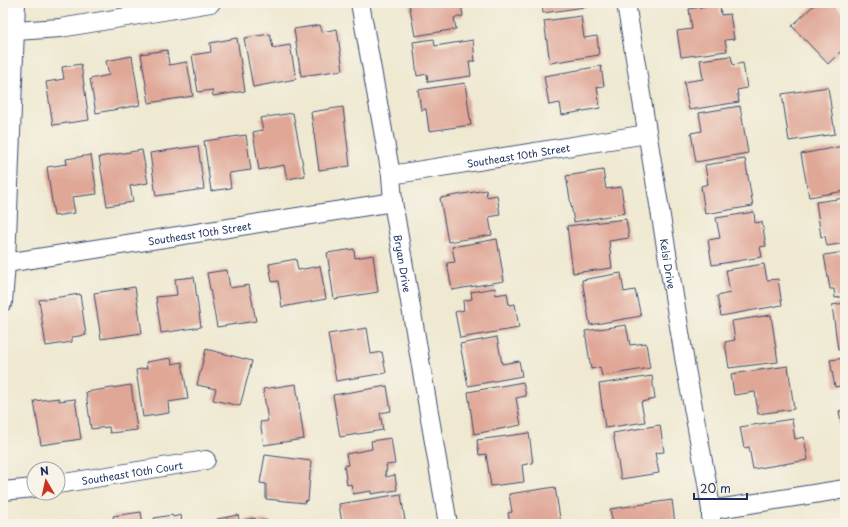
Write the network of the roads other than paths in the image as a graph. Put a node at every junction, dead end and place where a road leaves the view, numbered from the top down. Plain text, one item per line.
1 (16, 3) edge
2 (211, 3) edge
3 (360, 3) edge
4 (626, 3) edge
5 (16, 31) junction
6 (647, 134) junction
7 (6, 159) edge
8 (390, 175) junction
9 (393, 202) junction
10 (6, 263) junction
11 (3, 302) edge
12 (206, 460) dead end
13 (66, 483) edge
14 (26, 489) edge
15 (845, 489) edge
16 (3, 491) edge
17 (711, 517) edge
18 (448, 524) edge

1 - 5 street
2 - 5 street
3 - 8 street, Bryan Drive
4 - 6 street, Kelsi Drive
5 - 7 street
6 - 8 street, Southeast 10th Street
6 - 17 street, Kelsi Drive
7 - 10 street
8 - 9 street, Bryan Drive
9 - 10 street, Southeast 10th Street
9 - 18 street, Bryan Drive
10 - 11 street
12 - 13 street, Southeast 10th Court
14 - 16 street
15 - 17 street

